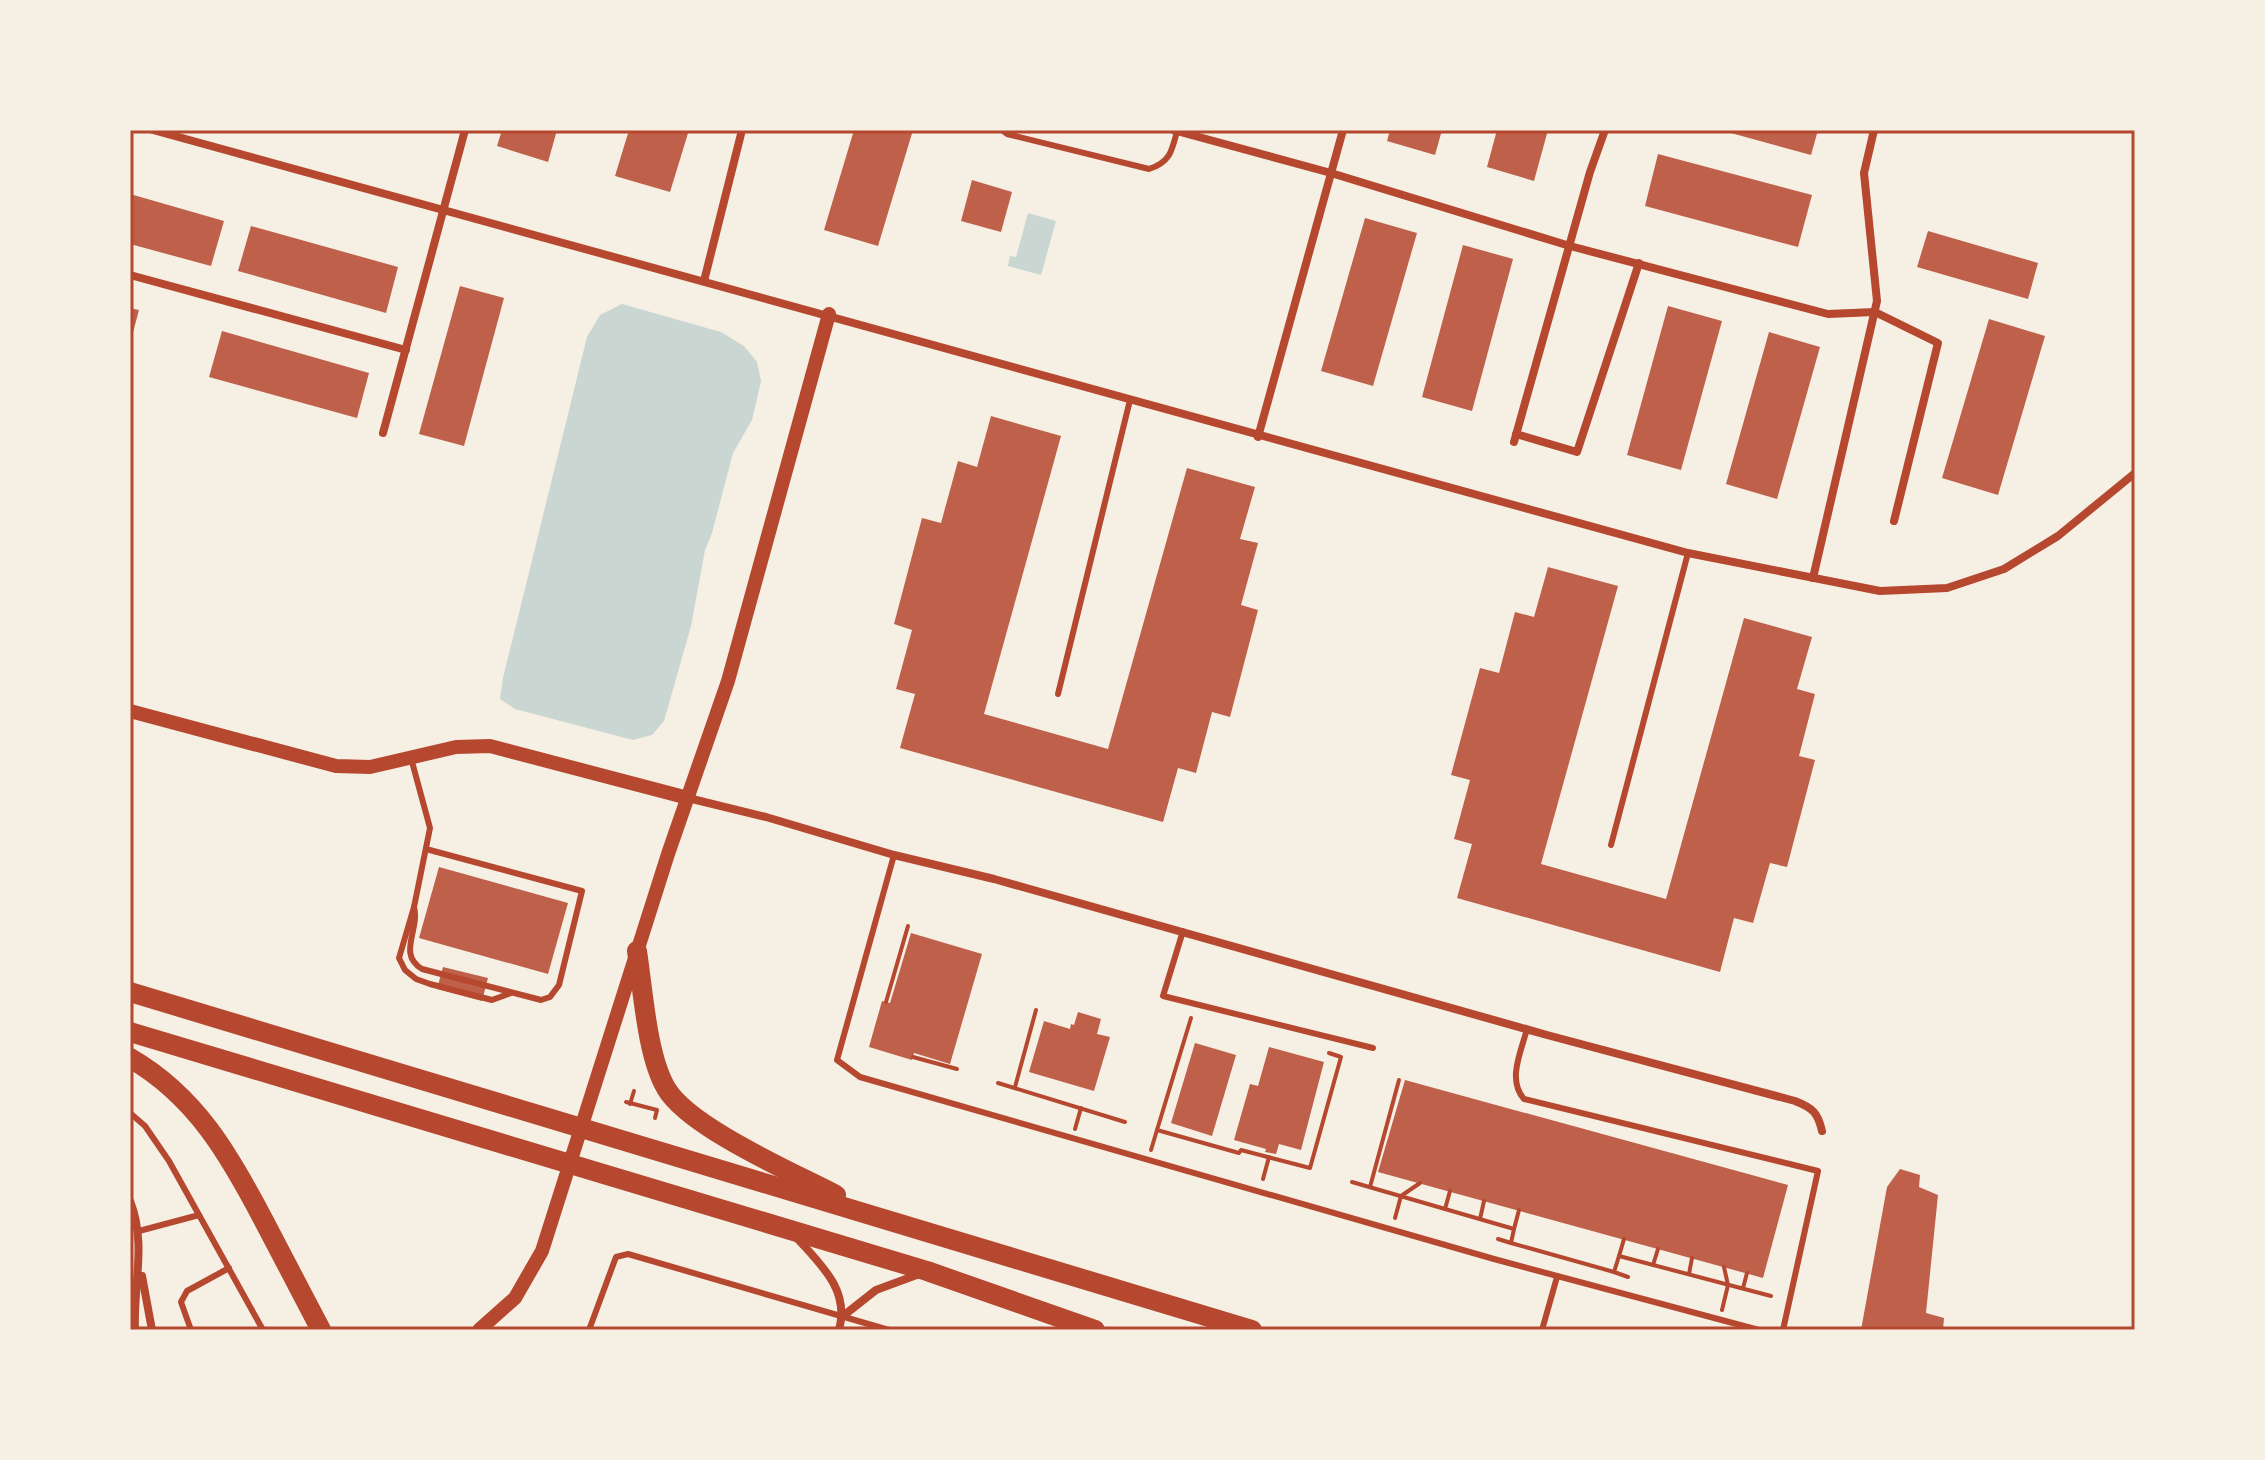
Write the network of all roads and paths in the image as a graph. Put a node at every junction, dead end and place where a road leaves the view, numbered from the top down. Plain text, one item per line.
1 (153, 130) edge
2 (465, 130) edge
3 (742, 130) edge
4 (1002, 130) edge
5 (1175, 130) edge
6 (1343, 130) edge
7 (1605, 130) edge
8 (1874, 130) edge
9 (1331, 173) junction
10 (444, 210) junction
11 (1570, 246) junction
12 (1639, 263) junction
13 (130, 275) edge
14 (704, 281) junction
15 (1875, 312) junction
16 (829, 314) junction
17 (406, 350) junction
18 (1130, 400) junction
19 (383, 433) dead end
20 (1258, 437) junction
21 (2135, 473) edge
22 (1894, 521) dead end
23 (1688, 553) junction
24 (1813, 578) junction
25 (1058, 694) dead end
26 (130, 711) edge
27 (411, 758) junction
28 (688, 798) junction
29 (1611, 845) dead end
30 (426, 849) junction
31 (894, 855) junction
32 (414, 907) junction
33 (908, 926) dead end
34 (1183, 931) junction
35 (637, 951) junction
36 (130, 992) edge
37 (511, 993) junction
38 (886, 1002) dead end
39 (1036, 1010) dead end
40 (1191, 1018) dead end
41 (1527, 1029) junction
42 (130, 1032) edge
43 (1373, 1048) dead end
44 (1329, 1053) dead end
45 (913, 1057) dead end
46 (130, 1058) edge
47 (957, 1069) dead end
48 (1399, 1080) dead end
49 (998, 1083) dead end
50 (1015, 1087) junction
51 (634, 1091) dead end
52 (1081, 1108) junction
53 (130, 1113) edge
54 (655, 1118) dead end
55 (1125, 1122) dead end
56 (581, 1128) junction
57 (1157, 1130) junction
58 (1822, 1131) dead end
59 (1072, 1139) junction
60 (1269, 1156) junction
61 (1148, 1160) junction
62 (570, 1165) junction
63 (1352, 1182) dead end
64 (1420, 1183) dead end
65 (1370, 1187) junction
66 (1450, 1191) dead end
67 (1259, 1192) junction
68 (1401, 1196) junction
69 (130, 1201) edge
70 (1484, 1201) dead end
71 (1445, 1209) junction
72 (1519, 1210) dead end
73 (199, 1215) junction
74 (875, 1215) junction
75 (1480, 1219) junction
76 (788, 1228) junction
77 (1514, 1229) junction
78 (1392, 1230) junction
79 (139, 1231) junction
80 (1498, 1239) dead end
81 (1624, 1239) dead end
82 (1511, 1243) junction
83 (1658, 1249) dead end
84 (1619, 1256) junction
85 (1692, 1258) dead end
86 (140, 1263) junction
87 (1653, 1265) junction
88 (1724, 1267) dead end
89 (229, 1268) junction
90 (927, 1271) junction
91 (1614, 1272) junction
92 (1747, 1273) dead end
93 (1689, 1274) junction
94 (1557, 1277) junction
95 (1628, 1277) dead end
96 (1728, 1285) junction
97 (1743, 1288) junction
98 (1771, 1296) dead end
99 (843, 1316) junction
100 (1719, 1320) junction
101 (1091, 1329) edge
102 (135, 1330) edge
103 (152, 1330) edge
104 (191, 1330) edge
105 (263, 1330) edge
106 (321, 1330) edge
107 (479, 1330) edge
108 (589, 1330) edge
109 (839, 1330) edge
110 (889, 1330) edge
111 (1252, 1330) edge
112 (1542, 1330) edge
113 (1759, 1330) edge
114 (1783, 1330) edge

1 - 10 street
2 - 10 street
3 - 14 street
4 - 5 lane
5 - 9 street
6 - 9 street
7 - 11 street
8 - 15 street
9 - 11 street
9 - 20 street
10 - 14 street
10 - 17 street
11 - 12 street
11 - 12 street
12 - 15 street
13 - 17 street
14 - 16 street
15 - 22 street
15 - 24 street
16 - 18 street
16 - 28 street
17 - 19 street
18 - 20 street
18 - 25 lane
20 - 23 street
21 - 24 street
23 - 24 street
23 - 29 lane
26 - 27 street
27 - 28 street
27 - 30 lane
28 - 31 street
28 - 35 street
30 - 32 lane
30 - 37 lane
31 - 34 street
31 - 59 lane
32 - 37 lane
32 - 37 lane
33 - 38 path
34 - 41 street
34 - 43 lane
35 - 56 street
35 - 74 highway
36 - 56 highway
39 - 50 path
40 - 57 path
41 - 58 street
41 - 114 lane
42 - 62 highway
44 - 60 path
45 - 47 path
46 - 106 highway
48 - 65 path
49 - 50 path
50 - 52 path
51 - 54 path
52 - 55 path
52 - 59 path
53 - 73 lane
56 - 62 street
56 - 74 highway
57 - 60 path
57 - 61 path
59 - 61 lane
60 - 67 path
61 - 67 lane
62 - 76 highway
62 - 107 street
63 - 65 path
64 - 68 path
65 - 68 path
66 - 71 path
67 - 78 lane
68 - 71 path
68 - 78 path
69 - 79 street
70 - 75 path
71 - 75 path
72 - 77 path
73 - 79 lane
73 - 89 lane
74 - 111 highway
75 - 77 path
76 - 90 highway
76 - 99 street
77 - 82 path
78 - 94 lane
79 - 86 street
80 - 82 path
81 - 84 path
82 - 91 path
83 - 87 path
84 - 87 path
84 - 91 path
85 - 93 path
86 - 102 street
86 - 103 street
87 - 93 path
88 - 96 path
89 - 104 lane
89 - 105 lane
90 - 99 street
90 - 101 highway
91 - 95 path
92 - 97 path
93 - 96 path
94 - 100 lane
94 - 112 lane
96 - 97 path
96 - 100 path
97 - 98 path
99 - 108 lane
99 - 109 street
99 - 110 lane
100 - 113 lane

